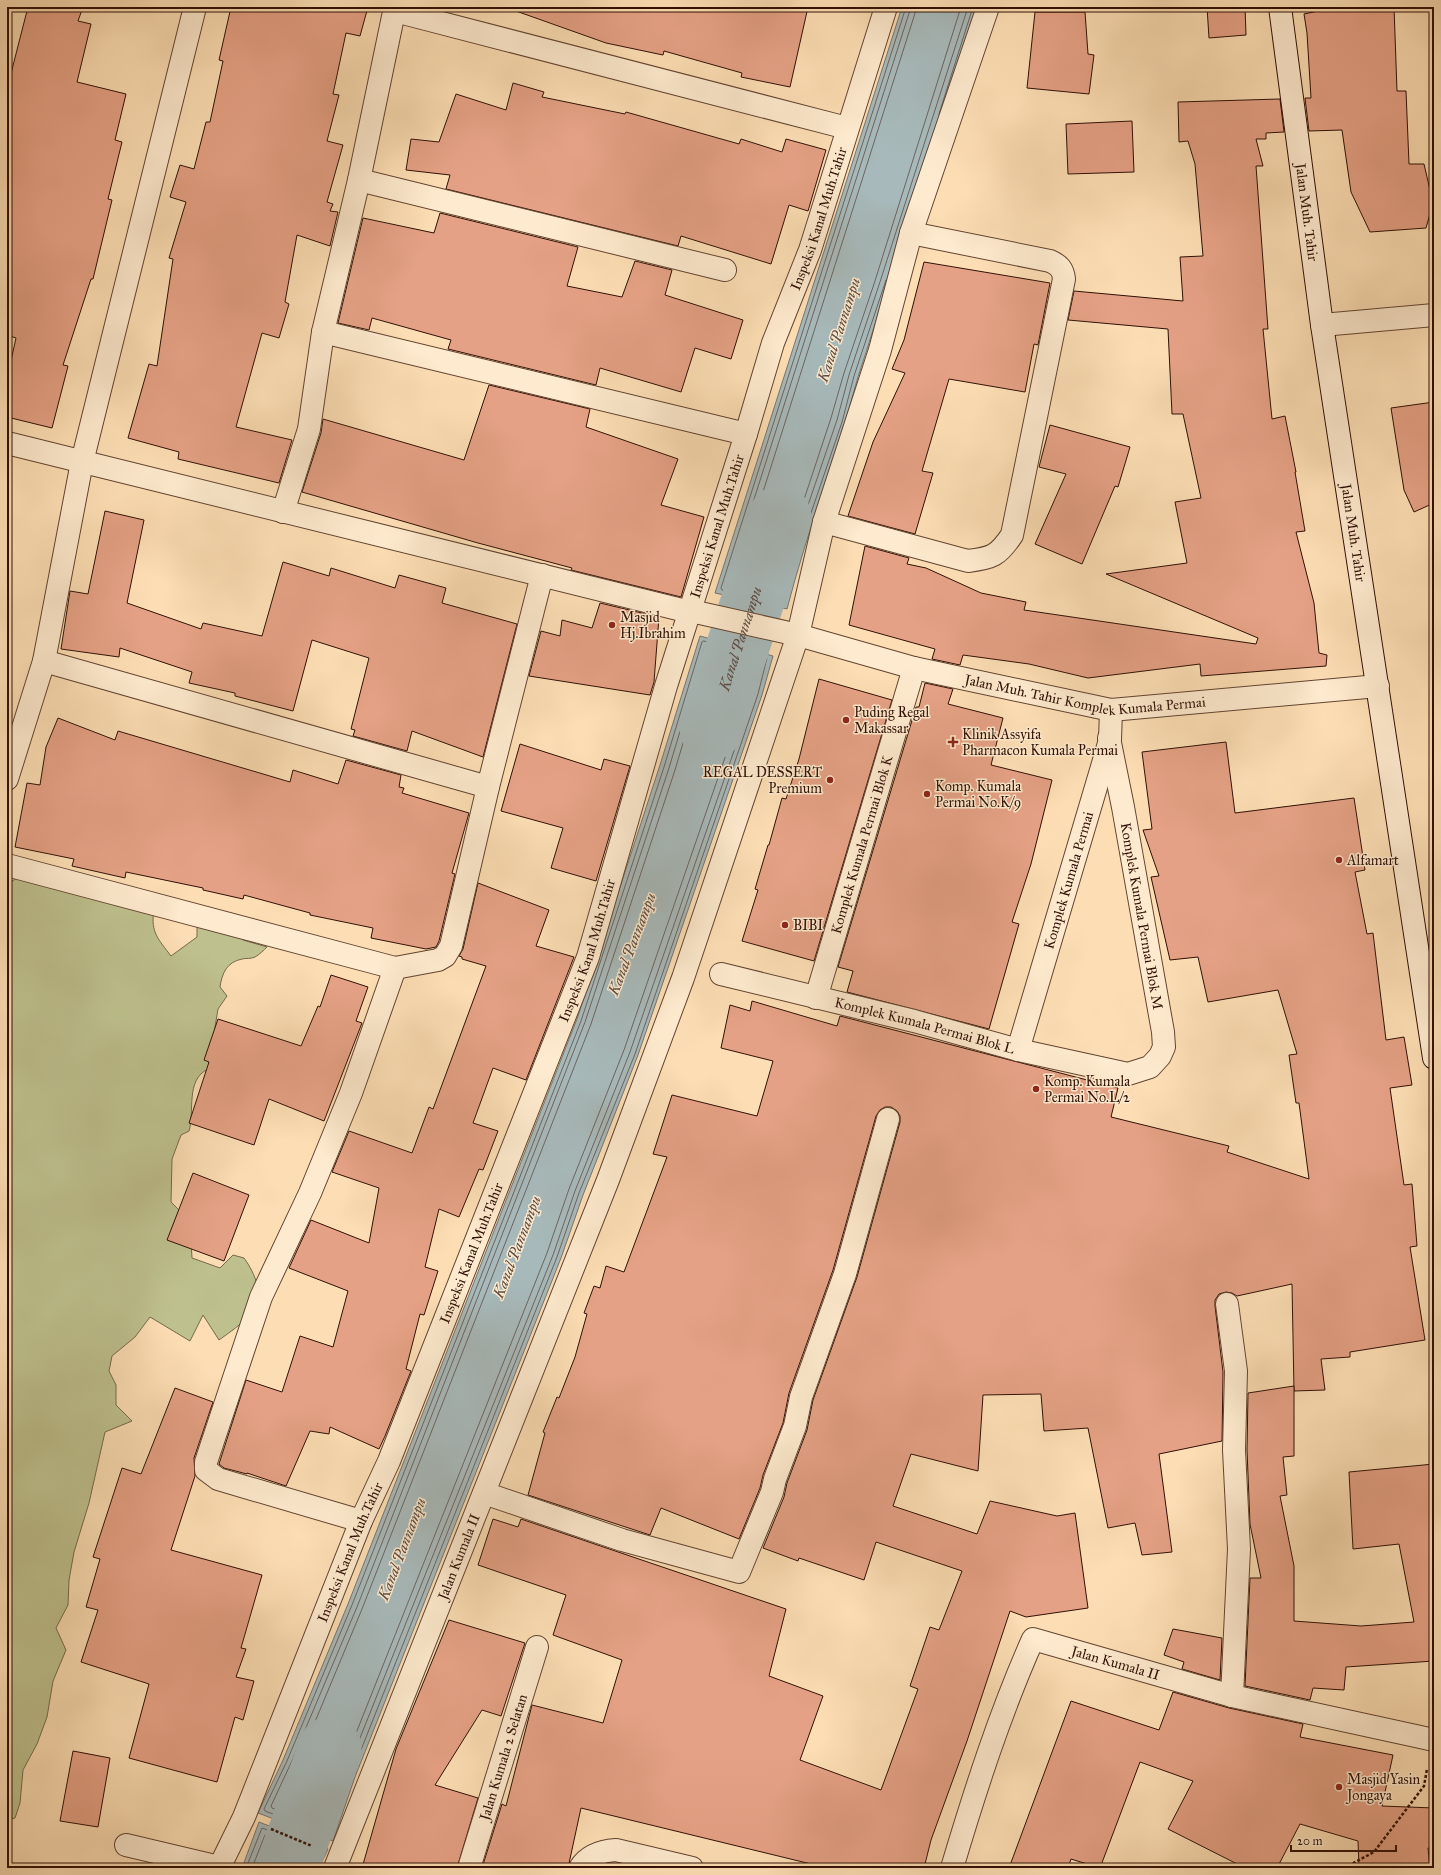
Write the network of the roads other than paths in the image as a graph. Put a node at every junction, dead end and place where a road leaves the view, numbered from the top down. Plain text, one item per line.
1 (195, 7) edge
2 (886, 7) edge
3 (988, 7) edge
4 (1280, 7) edge
5 (395, 9) edge
6 (847, 128) junction
7 (359, 180) junction
8 (911, 233) junction
9 (725, 270) dead end
10 (1434, 315) edge
11 (1322, 325) junction
12 (323, 332) junction
13 (746, 434) junction
14 (7, 443) edge
15 (82, 462) junction
16 (284, 512) junction
17 (824, 522) junction
18 (542, 575) junction
19 (695, 613) junction
20 (789, 634) junction
21 (44, 661) junction
22 (914, 668) junction
23 (1378, 686) junction
24 (1111, 710) junction
25 (1109, 738) junction
26 (7, 780) edge
27 (488, 787) junction
28 (7, 865) edge
29 (395, 968) junction
30 (721, 974) dead end
31 (816, 998) junction
32 (1018, 1050) junction
33 (1434, 1058) edge
34 (1128, 1074) joint
35 (888, 1119) dead end
36 (1227, 1304) dead end
37 (484, 1493) junction
38 (360, 1521) junction
39 (537, 1647) dead end
40 (1232, 1696) junction
41 (1434, 1740) edge
42 (126, 1845) dead end
43 (337, 1863) edge
44 (219, 1867) edge
45 (468, 1868) edge
46 (580, 1868) edge
47 (692, 1868) edge
48 (952, 1868) edge

1 - 15 street
2 - 6 street, Inspeksi Kanal Muh.Tahir
3 - 8 street
4 - 11 street, Jalan Muh. Tahir
5 - 6 street
5 - 7 street
6 - 13 street, Inspeksi Kanal Muh.Tahir
7 - 9 street
7 - 12 street
8 - 17 street
8 - 17 street
10 - 11 street
11 - 23 street, Jalan Muh. Tahir
12 - 13 street
12 - 16 street
13 - 19 street, Inspeksi Kanal Muh.Tahir
14 - 15 street, Jalan Muh. Tahir Komplek Kumala Permai
15 - 16 street, Jalan Muh. Tahir Komplek Kumala Permai
15 - 21 street
16 - 18 street, Jalan Muh. Tahir Komplek Kumala Permai
17 - 20 street
18 - 19 street, Jalan Muh. Tahir Komplek Kumala Permai
18 - 27 street
19 - 20 street, Jalan Muh. Tahir Komplek Kumala Permai
19 - 38 street, Inspeksi Kanal Muh.Tahir
20 - 22 street, Jalan Muh. Tahir Komplek Kumala Permai
20 - 37 street
21 - 26 street
21 - 27 street
22 - 24 street, Jalan Muh. Tahir Komplek Kumala Permai
22 - 31 street, Komplek Kumala Permai Blok K
23 - 24 street, Jalan Muh. Tahir Komplek Kumala Permai
23 - 33 street, Jalan Muh. Tahir
24 - 25 street, Komplek Kumala Permai
25 - 32 street, Komplek Kumala Permai
25 - 34 street, Komplek Kumala Permai Blok M
27 - 29 street
28 - 29 street
29 - 38 street
30 - 31 street, Komplek Kumala Permai Blok L
31 - 32 street, Komplek Kumala Permai Blok L
32 - 34 street, Komplek Kumala Permai Blok L
35 - 37 street
36 - 40 street
37 - 43 street, Jalan Kumala II
38 - 44 street, Inspeksi Kanal Muh.Tahir
39 - 45 street, Jalan Kumala 2 Selatan
40 - 41 street, Jalan Kumala II
40 - 48 street, Jalan Kumala II
42 - 44 street
46 - 47 street

